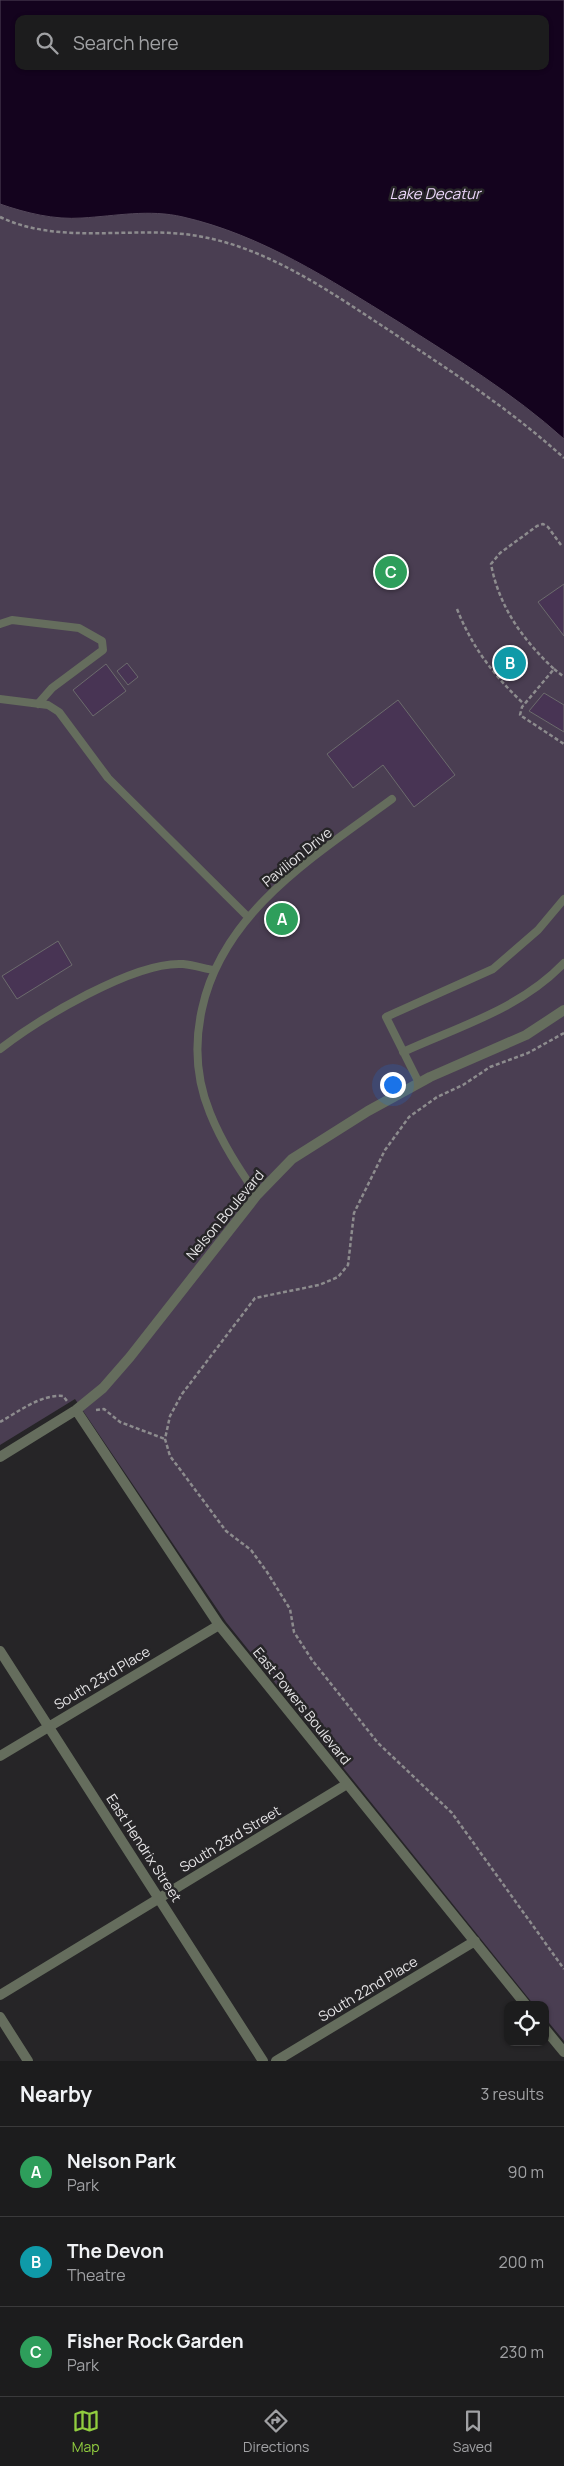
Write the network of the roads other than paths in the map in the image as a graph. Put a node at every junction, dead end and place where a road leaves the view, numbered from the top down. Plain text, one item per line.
1 (0, 624) edge
2 (0, 700) edge
3 (38, 704) junction
4 (392, 799) dead end
5 (564, 899) edge
6 (248, 917) junction
7 (564, 963) edge
8 (213, 970) junction
9 (564, 1010) edge
10 (0, 1049) edge
11 (403, 1052) junction
12 (419, 1083) junction
13 (256, 1195) junction
14 (76, 1410) junction
15 (0, 1457) edge
16 (218, 1624) junction
17 (0, 1651) edge
18 (48, 1726) junction
19 (0, 1756) edge
20 (347, 1784) junction
21 (160, 1898) junction
22 (475, 1941) junction
23 (0, 1995) edge
24 (523, 2001) edge
25 (0, 2017) edge
26 (549, 2034) edge
27 (564, 2052) edge
28 (28, 2061) edge
29 (263, 2061) edge
30 (276, 2061) edge

1 - 3 lane
2 - 3 lane
3 - 6 lane
4 - 6 lane, Pavilion Drive
5 - 11 lane
6 - 8 lane, Pavilion Drive
7 - 11 lane
8 - 10 lane
8 - 13 lane, Pavilion Drive
9 - 12 street, Nelson Boulevard
11 - 12 lane
12 - 13 street, Nelson Boulevard
13 - 14 street, Nelson Boulevard
14 - 15 street, Nelson Boulevard
14 - 16 street, East Powers Boulevard
16 - 18 street, South 23rd Place
16 - 20 street, East Powers Boulevard
17 - 18 street, East Hendrix Street
18 - 19 street, South 23rd Place
18 - 21 street, East Hendrix Street
20 - 21 street, South 23rd Street
20 - 22 street, East Powers Boulevard
21 - 23 street, South 23rd Street
21 - 29 street, East Hendrix Street
22 - 24 street, East Powers Boulevard
22 - 30 street, South 22nd Place
25 - 28 street
26 - 27 street

